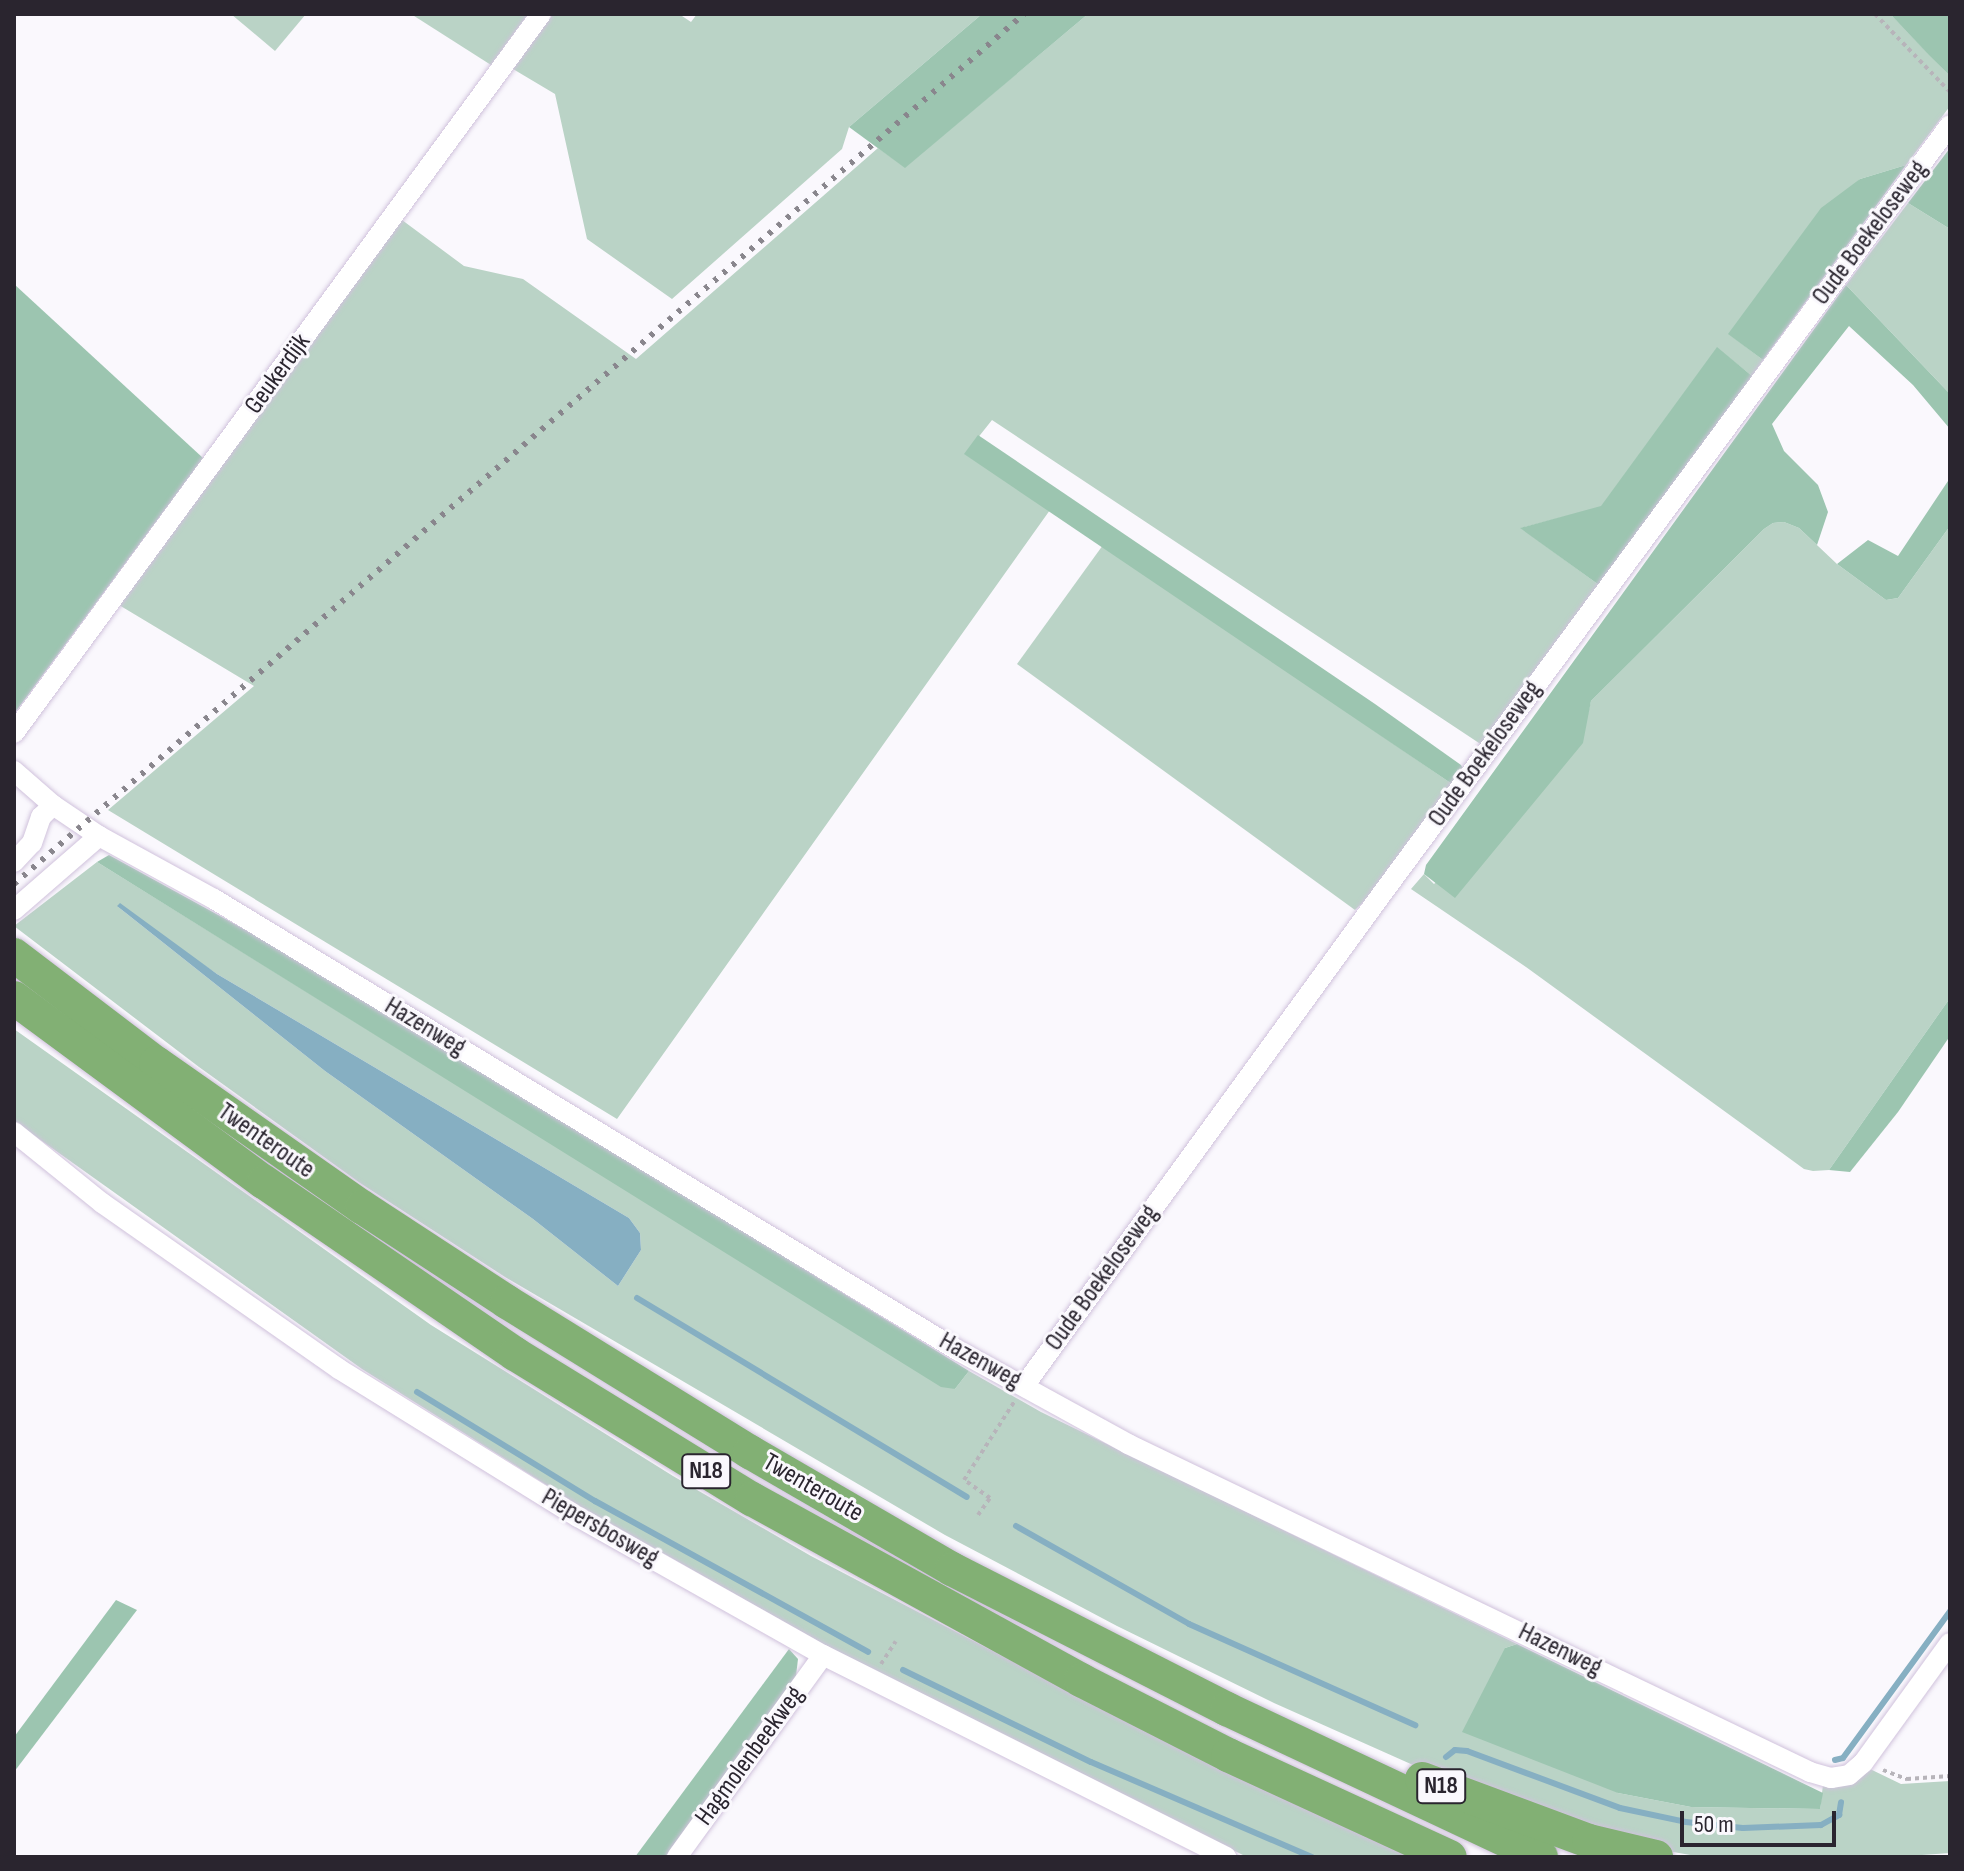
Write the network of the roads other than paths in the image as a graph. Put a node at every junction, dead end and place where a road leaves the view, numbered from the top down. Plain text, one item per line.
1 (541, 14) edge
2 (1950, 125) edge
3 (14, 733) edge
4 (14, 771) edge
5 (53, 805) junction
6 (99, 836) junction
7 (14, 862) edge
8 (14, 910) edge
9 (14, 955) edge
10 (14, 998) edge
11 (14, 1132) edge
12 (1024, 1386) junction
13 (1950, 1643) edge
14 (823, 1655) junction
15 (1227, 1709) junction
16 (677, 1857) edge
17 (1226, 1857) edge
18 (1450, 1857) edge
19 (1541, 1857) edge
20 (1656, 1857) edge

1 - 3 street, Geukerdijk
2 - 12 street, Oude Boekeloseweg
4 - 5 street, Hazenweg
5 - 6 street, Hazenweg
5 - 7 street
6 - 8 street
6 - 12 street, Hazenweg
9 - 15 highway, Twenteroute / N18
10 - 18 highway, Twenteroute / N18
11 - 14 street, Piepersbosweg
12 - 13 street, Hazenweg
14 - 16 street, Hagmolenbeekweg
14 - 17 street, Piepersbosweg
15 - 19 highway, Twenteroute / N18
15 - 20 highway, N18

